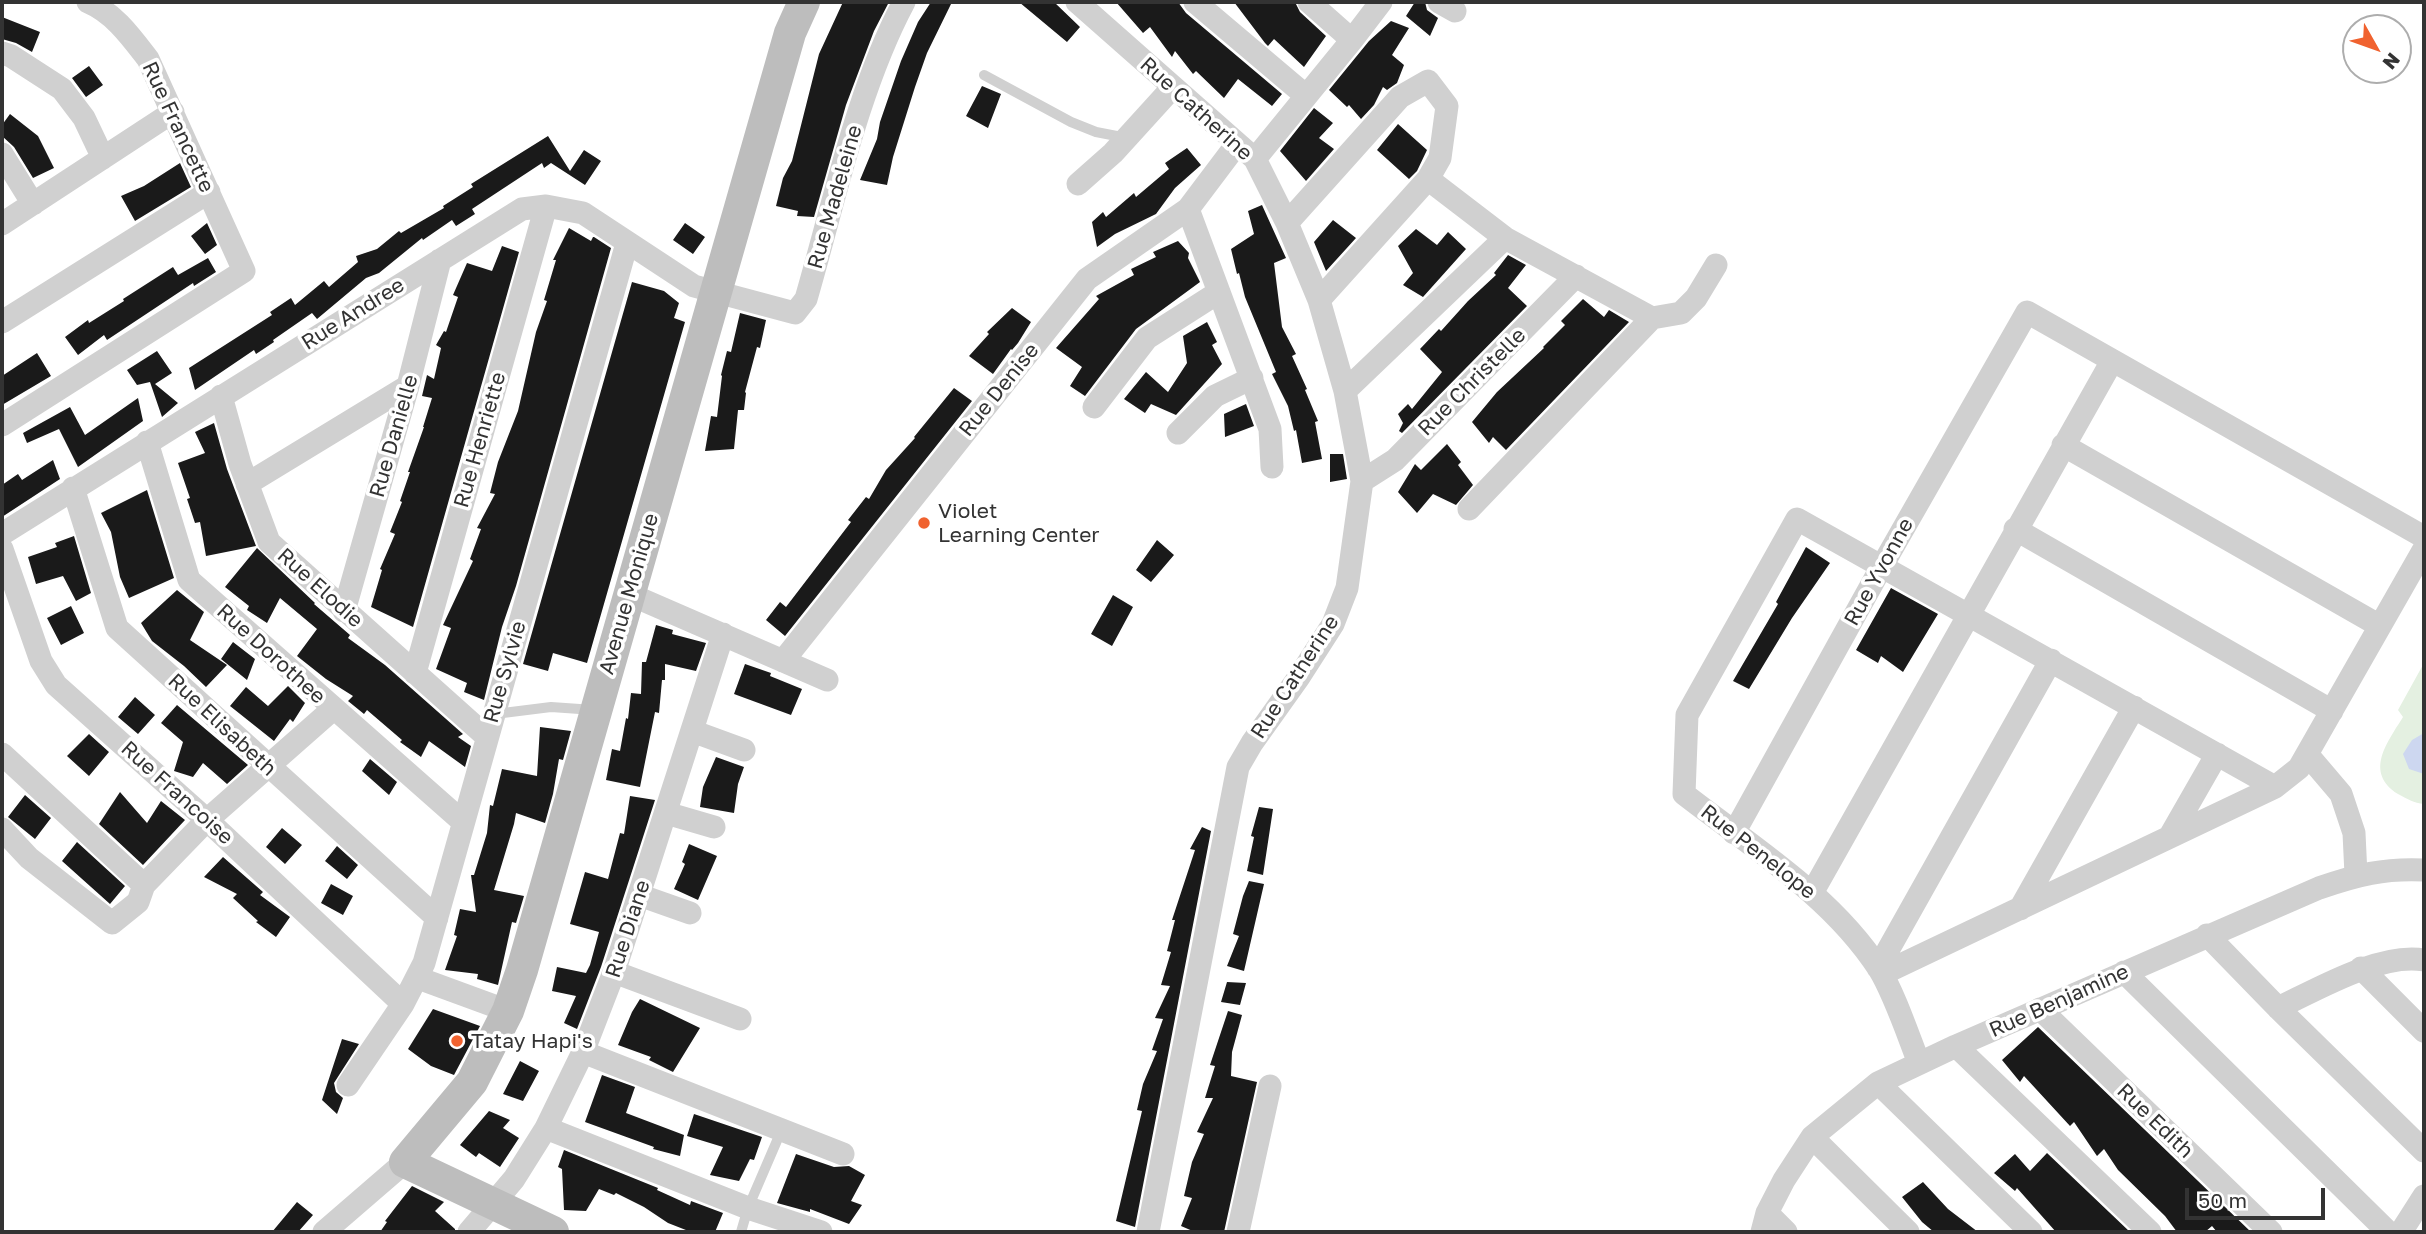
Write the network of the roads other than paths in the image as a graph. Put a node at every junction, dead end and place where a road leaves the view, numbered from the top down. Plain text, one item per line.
1 (804, 2) edge
2 (904, 2) edge
3 (1077, 2) edge
4 (1195, 2) edge
5 (1309, 2) edge
6 (1381, 2) edge
7 (99, 4) edge
8 (1352, 40) junction
9 (2, 53) edge
10 (984, 75) dead end
11 (1172, 87) junction
12 (1305, 95) junction
13 (173, 112) junction
14 (1127, 138) junction
15 (1246, 152) junction
16 (2, 154) edge
17 (103, 158) junction
18 (1428, 179) junction
19 (1078, 184) dead end
20 (209, 192) junction
21 (33, 204) junction
22 (546, 206) junction
23 (1188, 209) junction
24 (2, 223) edge
25 (1287, 223) junction
26 (1505, 238) junction
27 (627, 243) junction
28 (440, 260) junction
29 (1716, 265) dead end
30 (1576, 276) junction
31 (715, 292) junction
32 (1219, 292) junction
33 (1319, 299) junction
34 (1652, 318) junction
35 (2, 322) edge
36 (2112, 361) junction
37 (1252, 378) junction
38 (408, 386) junction
39 (1345, 391) junction
40 (221, 396) junction
41 (1094, 407) dead end
42 (2, 425) edge
43 (1178, 433) dead end
44 (147, 442) junction
45 (2063, 445) junction
46 (1272, 467) dead end
47 (1362, 481) junction
48 (247, 484) junction
49 (73, 488) junction
50 (1469, 509) dead end
51 (2015, 529) junction
52 (2, 534) edge
53 (2424, 537) edge
54 (2, 549) edge
55 (2424, 549) edge
56 (1882, 566) junction
57 (629, 594) junction
58 (344, 611) junction
59 (1968, 614) junction
60 (2380, 625) junction
61 (723, 634) junction
62 (2051, 660) junction
63 (783, 661) junction
64 (415, 673) junction
65 (827, 680) dead end
66 (2134, 707) junction
67 (333, 709) junction
68 (596, 710) junction
69 (2332, 711) junction
70 (493, 715) junction
71 (692, 731) junction
72 (487, 737) junction
73 (744, 750) dead end
74 (2, 754) edge
75 (2217, 754) junction
76 (2307, 754) junction
77 (268, 767) junction
78 (2275, 787) junction
79 (666, 813) junction
80 (207, 820) junction
81 (463, 822) junction
82 (714, 827) dead end
83 (2, 829) edge
84 (1734, 833) junction
85 (2170, 836) junction
86 (2424, 870) edge
87 (2356, 875) junction
88 (144, 885) junction
89 (1812, 893) junction
90 (639, 895) junction
91 (2020, 909) junction
92 (690, 913) dead end
93 (437, 918) junction
94 (2207, 935) junction
95 (2424, 960) edge
96 (2361, 968) junction
97 (1880, 971) junction
98 (614, 972) junction
99 (2124, 972) junction
100 (418, 978) junction
101 (403, 1004) junction
102 (2278, 1008) junction
103 (2040, 1009) junction
104 (508, 1011) junction
105 (740, 1019) dead end
106 (2424, 1031) edge
107 (1956, 1046) junction
108 (583, 1052) junction
109 (1919, 1063) junction
110 (1878, 1083) junction
111 (348, 1085) dead end
112 (1270, 1086) dead end
113 (546, 1128) junction
114 (782, 1129) junction
115 (1812, 1137) junction
116 (2424, 1151) edge
117 (843, 1154) dead end
118 (405, 1163) junction
119 (2424, 1196) edge
120 (492, 1205) junction
121 (748, 1209) junction
122 (1764, 1223) edge
123 (324, 1232) edge
124 (469, 1232) edge
125 (553, 1232) edge
126 (741, 1232) edge
127 (821, 1232) edge
128 (1148, 1232) edge
129 (1238, 1232) edge
130 (1786, 1232) edge
131 (1908, 1232) edge
132 (2031, 1232) edge
133 (2150, 1232) edge
134 (2271, 1232) edge
135 (2388, 1232) edge
136 (2402, 1232) edge

1 - 31 street, Avenue Monique
2 - 31 street, Rue Madeleine
3 - 11 street, Rue Catherine
4 - 12 street
5 - 8 street
6 - 8 street, Rue Denise
7 - 13 street, Rue Francette
8 - 12 street, Rue Denise
9 - 17 street
10 - 14 lane
11 - 14 street
11 - 15 street, Rue Catherine
12 - 15 street, Rue Denise
13 - 17 street
13 - 20 street, Rue Francette
14 - 19 street
15 - 23 street, Rue Denise
15 - 25 street, Rue Catherine
16 - 21 street
17 - 21 street
18 - 25 street
18 - 26 street
18 - 33 street
20 - 35 street
20 - 42 street, Rue Francette
21 - 24 street
22 - 27 street, Rue Andree
22 - 28 street, Rue Andree
22 - 64 street, Rue Henriette
23 - 32 street
23 - 63 street, Rue Denise
25 - 33 street, Rue Catherine
26 - 30 street
26 - 39 street
27 - 31 street, Rue Andree
27 - 70 street, Rue Sylvie
28 - 38 street, Rue Danielle
28 - 40 street, Rue Andree
29 - 34 street
30 - 34 street
30 - 47 street, Rue Christelle
31 - 57 street, Avenue Monique
32 - 37 street
32 - 41 street
33 - 39 street, Rue Catherine
34 - 50 street
36 - 45 street
36 - 53 street
36 - 56 street, Rue Yvonne
37 - 43 street
37 - 46 street
38 - 48 street
38 - 58 street, Rue Danielle
39 - 47 street, Rue Catherine
40 - 44 street, Rue Andree
40 - 48 street, Rue Elodie
44 - 49 street, Rue Andree
44 - 67 street, Rue Dorothee
45 - 51 street
45 - 60 street
47 - 128 street, Rue Catherine
48 - 58 street, Rue Elodie
49 - 52 street, Rue Andree
49 - 77 street, Rue Elisabeth
51 - 59 street
51 - 69 street
54 - 80 street, Rue Francoise
55 - 60 street
56 - 59 street
56 - 84 street, Rue Yvonne
56 - 84 street, Rue Penelope
57 - 61 street
57 - 68 street, Avenue Monique
58 - 64 street, Rue Elodie
59 - 62 street
59 - 89 street
60 - 69 street
61 - 63 street
61 - 71 street, Rue Diane
62 - 66 street
62 - 97 street
63 - 65 street
64 - 72 street, Rue Elodie
66 - 75 street
66 - 91 street
67 - 77 street
67 - 81 street, Rue Dorothee
68 - 70 lane
68 - 104 street, Avenue Monique
69 - 76 street
70 - 72 street, Rue Sylvie
71 - 73 street
71 - 79 street, Rue Diane
72 - 81 street, Rue Sylvie
74 - 88 street
75 - 78 street
75 - 85 street
76 - 78 street
76 - 87 street
77 - 80 street
77 - 93 street, Rue Elisabeth
78 - 85 street
79 - 82 street
79 - 90 street, Rue Diane
80 - 88 street
80 - 101 street, Rue Francoise
81 - 93 street, Rue Sylvie
83 - 88 street
84 - 89 street, Rue Penelope
85 - 91 street
86 - 87 street, Rue Benjamine
87 - 94 street, Rue Benjamine
89 - 97 street, Rue Penelope
90 - 92 street
90 - 98 street, Rue Diane
91 - 97 street
93 - 100 street, Rue Sylvie
94 - 99 street, Rue Benjamine
94 - 102 street
95 - 96 street
96 - 102 street
96 - 106 street
97 - 109 street, Rue Penelope
98 - 105 street
98 - 108 street, Rue Diane
99 - 103 street, Rue Benjamine
99 - 135 street
100 - 101 street, Rue Sylvie
100 - 104 street
101 - 111 street, Rue Sylvie
102 - 116 street
103 - 107 street, Rue Benjamine
103 - 134 street, Rue Edith
104 - 118 street, Avenue Monique
107 - 109 street, Rue Benjamine
107 - 133 street
108 - 113 street, Rue Diane
108 - 114 street
109 - 110 street, Rue Benjamine
110 - 115 street, Rue Benjamine
110 - 132 street
112 - 129 street
113 - 120 street, Rue Diane
113 - 121 street
114 - 117 street
114 - 121 lane
115 - 122 street, Rue Benjamine
115 - 131 street
118 - 120 street
118 - 123 street, Avenue Monique
119 - 136 street
120 - 124 street, Rue Diane
120 - 125 street
121 - 126 lane
121 - 127 street
122 - 130 street

